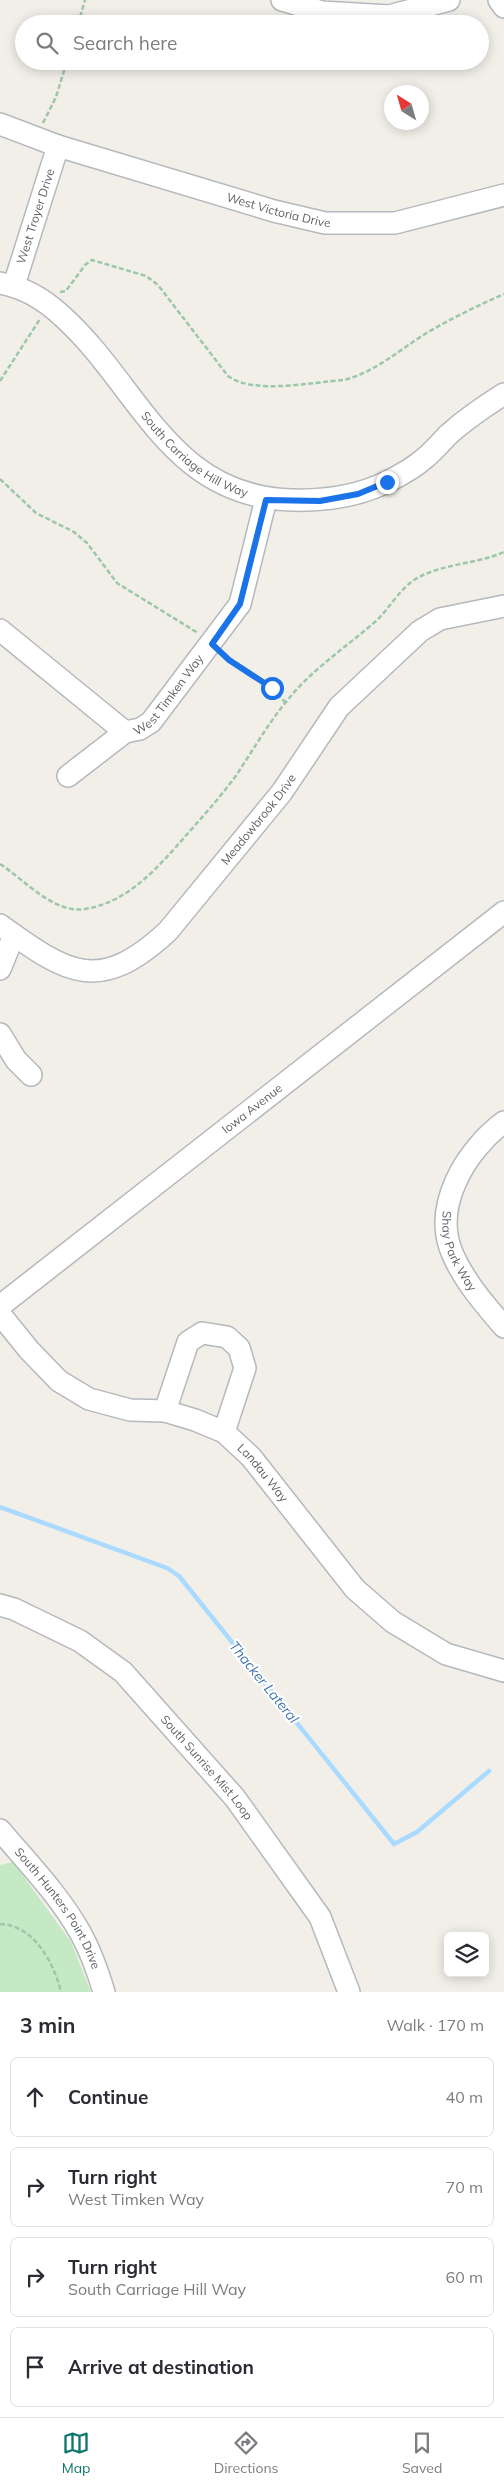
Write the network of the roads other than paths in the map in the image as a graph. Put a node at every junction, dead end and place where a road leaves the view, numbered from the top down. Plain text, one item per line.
1 (282, 0) edge
2 (449, 0) edge
3 (499, 0) edge
4 (329, 6) edge
5 (504, 7) edge
6 (383, 15) edge
7 (393, 15) edge
8 (0, 124) edge
9 (58, 146) junction
10 (504, 195) edge
11 (7, 284) edge
12 (504, 394) edge
13 (266, 500) junction
14 (504, 606) edge
15 (0, 630) edge
16 (125, 732) junction
17 (68, 776) dead end
18 (503, 916) edge
19 (7, 930) edge
20 (0, 969) edge
21 (0, 1034) edge
22 (31, 1075) dead end
23 (504, 1122) edge
24 (0, 1306) edge
25 (0, 1314) edge
26 (504, 1327) edge
27 (165, 1411) junction
28 (224, 1432) junction
29 (0, 1605) edge
30 (504, 1671) edge
31 (0, 1830) edge
32 (104, 1992) edge
33 (348, 1992) edge

1 - 4 street
2 - 7 street
3 - 5 street
4 - 6 street
8 - 9 street, West Victoria Drive
9 - 10 street, West Victoria Drive
9 - 11 street, West Troyer Drive
11 - 13 street, South Carriage Hill Way
12 - 13 street, South Carriage Hill Way
13 - 16 street, West Timken Way
14 - 19 street, Meadowbrook Drive
15 - 16 street
16 - 17 street, West Timken Way
18 - 24 street, Iowa Avenue
19 - 20 street
21 - 22 street
23 - 26 street, Shay Park Way
25 - 27 street, Landau Way
27 - 28 street, Landau Way
27 - 28 street
28 - 30 street, Landau Way
29 - 33 street, South Sunrise Mist Loop
31 - 32 street, South Hunters Point Drive

